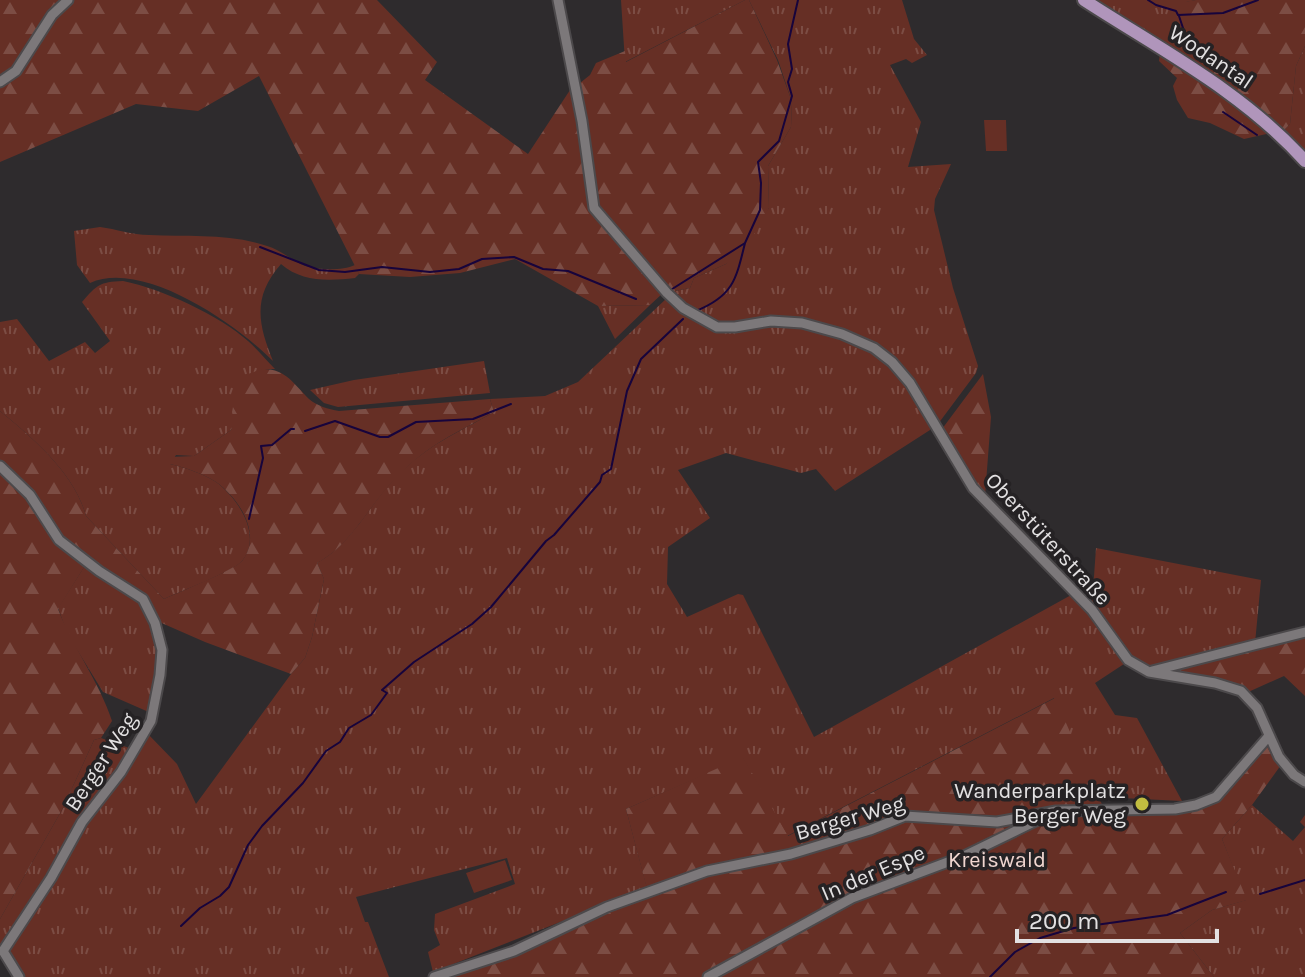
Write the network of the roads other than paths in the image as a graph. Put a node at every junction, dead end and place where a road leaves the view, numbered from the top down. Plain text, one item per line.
1 (68, 0) edge
2 (558, 0) edge
3 (1084, 0) edge
4 (0, 82) edge
5 (1305, 161) edge
6 (0, 466) edge
7 (1305, 632) edge
8 (1149, 672) junction
9 (1268, 737) junction
10 (1305, 782) edge
11 (1056, 811) junction
12 (19, 977) edge
13 (434, 977) edge
14 (708, 977) edge

1 - 4 street
2 - 8 street, Oberstüterstraße
3 - 5 main road, Wodantal
6 - 12 street, Berger Weg
7 - 8 street
8 - 9 street, Oberstüterstraße
9 - 10 street, Oberstüterstraße
9 - 11 street, Berger Weg
11 - 13 street, Berger Weg
11 - 14 street, In der Espe

